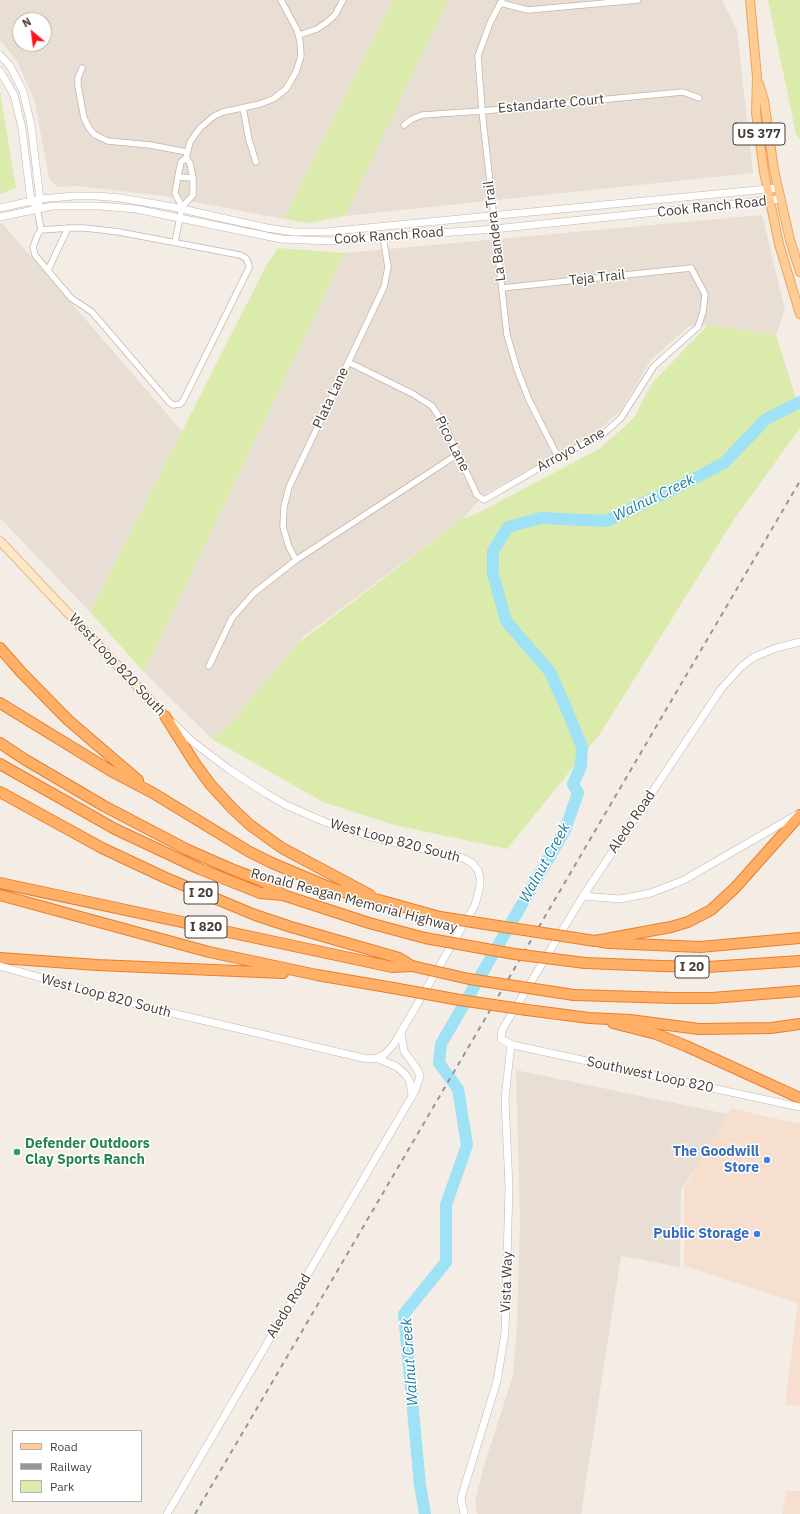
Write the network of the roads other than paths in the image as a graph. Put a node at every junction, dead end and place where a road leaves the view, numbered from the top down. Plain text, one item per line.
1 (281, 0) edge
2 (343, 0) edge
3 (638, 0) edge
4 (750, 0) edge
5 (501, 1) edge
6 (299, 35) junction
7 (0, 55) edge
8 (82, 68) dead end
9 (0, 71) edge
10 (757, 77) junction
11 (700, 98) dead end
12 (243, 108) junction
13 (482, 111) junction
14 (404, 125) dead end
15 (186, 155) junction
16 (256, 162) dead end
17 (178, 177) junction
18 (193, 178) junction
19 (778, 188) junction
20 (767, 190) junction
21 (40, 199) junction
22 (781, 199) junction
23 (31, 201) junction
24 (769, 201) junction
25 (0, 208) edge
26 (37, 208) junction
27 (182, 208) junction
28 (493, 215) junction
29 (0, 217) edge
30 (180, 218) junction
31 (68, 228) junction
32 (494, 228) junction
33 (41, 230) junction
34 (383, 237) junction
35 (175, 242) junction
36 (691, 268) joint
37 (48, 270) junction
38 (800, 272) edge
39 (502, 288) junction
40 (800, 314) edge
41 (348, 362) junction
42 (458, 454) junction
43 (558, 457) junction
44 (484, 500) joint
45 (0, 541) edge
46 (296, 560) junction
47 (800, 642) edge
48 (0, 648) edge
49 (209, 666) dead end
50 (0, 703) edge
51 (165, 716) junction
52 (0, 743) edge
53 (0, 764) edge
54 (0, 792) edge
55 (153, 793) junction
56 (800, 814) edge
57 (0, 883) edge
58 (0, 895) edge
59 (283, 895) junction
60 (583, 896) junction
61 (379, 900) junction
62 (800, 938) edge
63 (595, 940) junction
64 (0, 958) edge
65 (800, 961) edge
66 (0, 966) edge
67 (412, 966) junction
68 (316, 975) junction
69 (800, 991) edge
70 (589, 1018) junction
71 (800, 1024) edge
72 (401, 1033) junction
73 (501, 1039) joint
74 (511, 1044) junction
75 (377, 1058) junction
76 (412, 1098) junction
77 (800, 1098) edge
78 (800, 1107) edge
79 (167, 1514) edge
80 (464, 1514) edge

1 - 6 street
2 - 6 street
3 - 5 street
4 - 10 main road, US 377
5 - 13 street, La Bandera Trail
6 - 12 street
7 - 21 street
8 - 15 street
9 - 23 street
10 - 19 main road, US 377
10 - 20 main road, US 377
11 - 13 street, Estandarte Court
12 - 15 street
12 - 16 street
13 - 14 street, Estandarte Court
13 - 28 street, La Bandera Trail
15 - 17 street
15 - 18 street
17 - 18 street
17 - 27 street
18 - 27 street
19 - 20 street, Cook Ranch Road
19 - 22 main road, US 377
20 - 24 main road, US 377
20 - 28 street, Cook Ranch Road
21 - 23 street, Cook Ranch Road
21 - 26 street
21 - 27 street, Cook Ranch Road
22 - 24 street, Cook Ranch Road
22 - 38 main road, US 377
23 - 25 street, Cook Ranch Road
23 - 26 street
24 - 32 street, Cook Ranch Road
24 - 40 main road, US 377
26 - 29 street, Cook Ranch Road
26 - 30 street, Cook Ranch Road
26 - 33 street
27 - 28 street, Cook Ranch Road
27 - 30 street
28 - 32 street, La Bandera Trail
30 - 34 street, Cook Ranch Road
30 - 35 street
31 - 33 street
31 - 35 street
31 - 37 street
32 - 34 street, Cook Ranch Road
32 - 39 street, La Bandera Trail
33 - 37 street
34 - 41 street, Plata Lane
35 - 37 street
36 - 39 street, Teja Trail
36 - 43 street, Arroyo Lane
39 - 43 street, La Bandera Trail
41 - 42 street, Pico Lane
41 - 46 street, Plata Lane
42 - 44 street, Pico Lane
42 - 46 street
43 - 44 street, Arroyo Lane
45 - 51 main road, West Loop 820 South
46 - 49 street
47 - 60 street, Aledo Road
48 - 55 highway
50 - 55 highway
51 - 61 highway
51 - 72 street, West Loop 820 South
52 - 59 highway
53 - 59 highway, Ronald Reagan Memorial Highway / I 20
54 - 67 highway, I 20
55 - 61 highway
56 - 60 street
56 - 63 highway
57 - 67 highway, I 820
58 - 68 highway
59 - 65 highway, Ronald Reagan Memorial Highway / I 20, bridge
60 - 73 street, Aledo Road
61 - 63 highway, bridge
62 - 63 highway
64 - 68 highway
66 - 75 street, West Loop 820 South
67 - 69 highway, I 20, bridge
68 - 70 highway, bridge
70 - 71 highway
70 - 77 highway
72 - 75 street, West Loop 820 South
72 - 76 street, Aledo Road
73 - 74 street, Southwest Loop 820
74 - 78 street, Southwest Loop 820
74 - 80 street, Vista Way
75 - 76 street
76 - 79 street, Aledo Road

